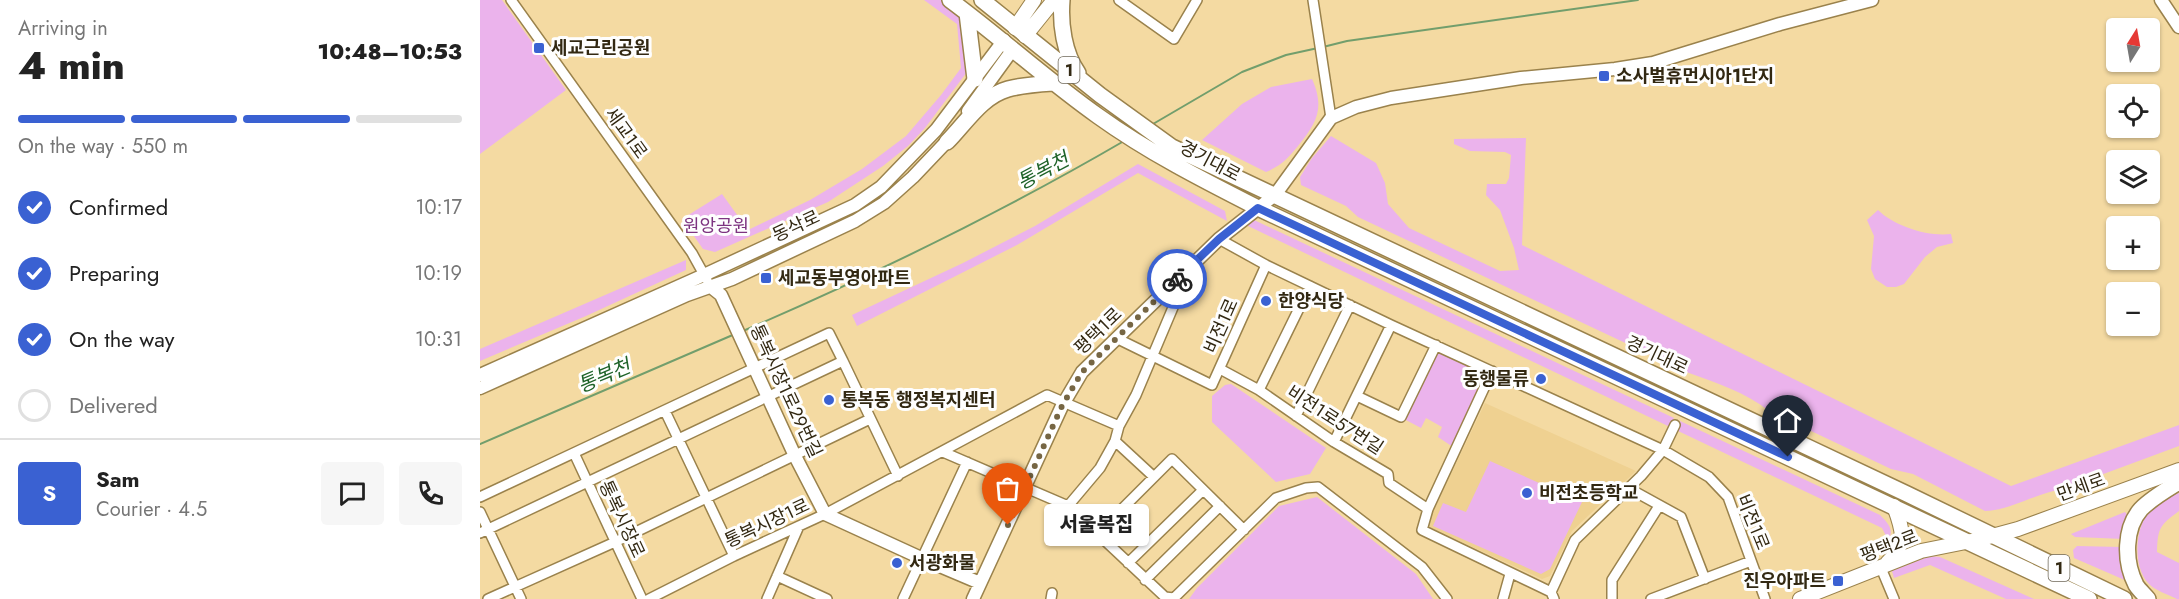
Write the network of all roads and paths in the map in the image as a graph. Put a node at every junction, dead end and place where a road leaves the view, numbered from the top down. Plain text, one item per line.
1 (511, 0) edge
2 (518, 0) edge
3 (950, 0) edge
4 (982, 0) edge
5 (1034, 0) edge
6 (1054, 0) edge
7 (1062, 0) edge
8 (1119, 0) edge
9 (1197, 0) edge
10 (1313, 0) edge
11 (1872, 0) edge
12 (2161, 0) edge
13 (967, 13) junction
14 (2179, 27) edge
15 (1020, 32) junction
16 (1008, 45) junction
17 (975, 79) junction
18 (1083, 81) junction
19 (1055, 82) junction
20 (1330, 118) junction
21 (947, 142) junction
22 (1275, 195) junction
23 (1258, 208) junction
24 (1219, 239) junction
25 (1266, 265) junction
26 (1190, 267) junction
27 (707, 274) junction
28 (1310, 286) junction
29 (717, 289) junction
30 (1350, 305) junction
31 (1391, 324) junction
32 (1116, 338) junction
33 (1436, 345) junction
34 (1153, 357) junction
35 (843, 361) junction
36 (753, 363) junction
37 (1220, 369) junction
38 (1492, 371) junction
39 (480, 375) edge
40 (480, 388) edge
41 (1259, 390) junction
42 (1357, 396) junction
43 (768, 398) junction
44 (1065, 401) junction
45 (665, 411) junction
46 (1296, 416) junction
47 (870, 419) junction
48 (1675, 424) dead end
49 (1119, 426) junction
50 (678, 438) junction
51 (1115, 441) junction
52 (1334, 442) junction
53 (1663, 450) junction
54 (943, 452) junction
55 (574, 453) junction
56 (795, 456) junction
57 (967, 462) junction
58 (2179, 470) edge
59 (898, 476) junction
60 (1154, 477) junction
61 (2179, 482) edge
62 (587, 483) junction
63 (1026, 486) junction
64 (1630, 489) junction
65 (1203, 490) junction
66 (480, 497) edge
67 (706, 498) junction
68 (1068, 506) junction
69 (1220, 506) junction
70 (1659, 506) junction
71 (1894, 506) junction
72 (1428, 509) junction
73 (480, 512) edge
74 (825, 514) junction
75 (799, 526) junction
76 (1244, 530) junction
77 (484, 531) edge
78 (1098, 533) junction
79 (1994, 537) junction
80 (615, 542) junction
81 (1969, 542) junction
82 (734, 556) junction
83 (921, 558) junction
84 (1751, 561) junction
85 (1128, 563) junction
86 (1882, 567) junction
87 (1510, 574) junction
88 (777, 576) junction
89 (1706, 579) junction
90 (1145, 580) junction
91 (980, 583) junction
92 (516, 588) junction
93 (1552, 595) edge
94 (488, 599) edge
95 (521, 599) edge
96 (642, 599) edge
97 (649, 599) edge
98 (767, 599) edge
99 (827, 599) edge
100 (903, 599) edge
101 (973, 599) edge
102 (1447, 599) edge
103 (1503, 599) edge
104 (1612, 599) edge
105 (1651, 599) edge
106 (1765, 599) edge
107 (1800, 599) edge
108 (1894, 599) edge
109 (2089, 599) edge
110 (2124, 599) edge
111 (2148, 599) edge

1 - 27 street, 세교1로
2 - 27 street, 세교1로
3 - 13 main road, 1
4 - 15 main road, 1
5 - 15 main road
6 - 15 main road
7 - 18 main road
8 - 9 street
10 - 20 street
11 - 20 street
12 - 14 street
13 - 16 main road, 1
13 - 17 main road
15 - 16 main road
15 - 18 main road, 1
16 - 17 street, 동삭로
16 - 19 main road, 1
16 - 21 street, 동삭로
17 - 27 street, 동삭로
18 - 22 main road, 경기대로 / 1
19 - 21 main road
19 - 23 main road, 경기대로 / 1
20 - 22 street, 평택1로
21 - 29 street, 동삭로
22 - 23 street, 평택1로
22 - 79 main road, 경기대로 / 1
23 - 24 street, 평택1로
23 - 71 main road, 경기대로 / 1
24 - 25 street
24 - 26 street, 평택1로
25 - 28 street, 비전1로
25 - 37 street, 비전1로
26 - 32 street, 평택1로
26 - 34 street
27 - 29 street
27 - 39 street, 동삭로
28 - 30 street, 비전1로
28 - 41 street
29 - 36 street, 통복시장1로29번길
29 - 40 street, 동삭로
30 - 31 street, 비전1로
30 - 46 street
31 - 33 street, 비전1로
31 - 42 street
32 - 34 street
32 - 44 street, 평택1로
33 - 38 street, 비전1로
33 - 42 street
34 - 37 street, 비전1로
34 - 49 street
35 - 36 street
35 - 43 street
35 - 47 street
36 - 43 street, 통복시장1로29번길
36 - 45 street
37 - 41 street, 비전1로57번길
38 - 53 street, 비전1로
38 - 72 street
41 - 46 street, 비전1로57번길
42 - 52 street
43 - 50 street
43 - 56 street, 통복시장1로29번길
44 - 49 street
44 - 54 street, 통복시장1로
44 - 63 street, 평택1로
45 - 50 street
45 - 55 street
46 - 52 street, 비전1로57번길
47 - 56 street
47 - 59 street
48 - 53 street
49 - 51 street
50 - 62 street
50 - 67 street
51 - 60 street
51 - 68 street
52 - 72 street, 비전1로57번길
53 - 64 street
53 - 84 street, 비전1로
54 - 57 street
54 - 59 street, 통복시장1로
55 - 62 street, 통복시장로
55 - 66 street
56 - 67 street
56 - 74 street, 통복시장1로29번길
57 - 63 street
57 - 83 street
58 - 79 main road, 만세로
59 - 74 street, 통복시장1로
60 - 65 street
60 - 78 street
61 - 111 main road
62 - 77 street
62 - 80 street, 통복시장로
63 - 68 street
63 - 91 street, 평택1로
64 - 70 street
64 - 93 street
65 - 69 street
65 - 85 street
67 - 80 street
67 - 82 street
68 - 78 street
69 - 76 street
69 - 90 street
70 - 89 street
70 - 104 street
71 - 81 main road, 경기대로 / 1
71 - 86 main road
72 - 87 street
73 - 77 street
74 - 75 street, 통복시장1로
74 - 83 street
75 - 82 street, 통복시장1로
75 - 88 street
76 - 90 street
76 - 102 street
77 - 92 street
78 - 85 street
79 - 81 main road, 평택2로
79 - 110 main road, 경기대로 / 1
80 - 92 street
80 - 96 street, 통복시장로
81 - 86 main road, 평택2로
81 - 109 main road, 경기대로 / 1
82 - 97 street, 통복시장1로
83 - 91 street
83 - 100 street
84 - 89 street
84 - 106 street, 비전1로
85 - 90 street
86 - 107 main road, 평택2로
86 - 108 street
87 - 93 street
87 - 103 street
88 - 98 street
88 - 99 street
89 - 105 street
91 - 101 street, 평택1로
92 - 94 street
92 - 95 street

